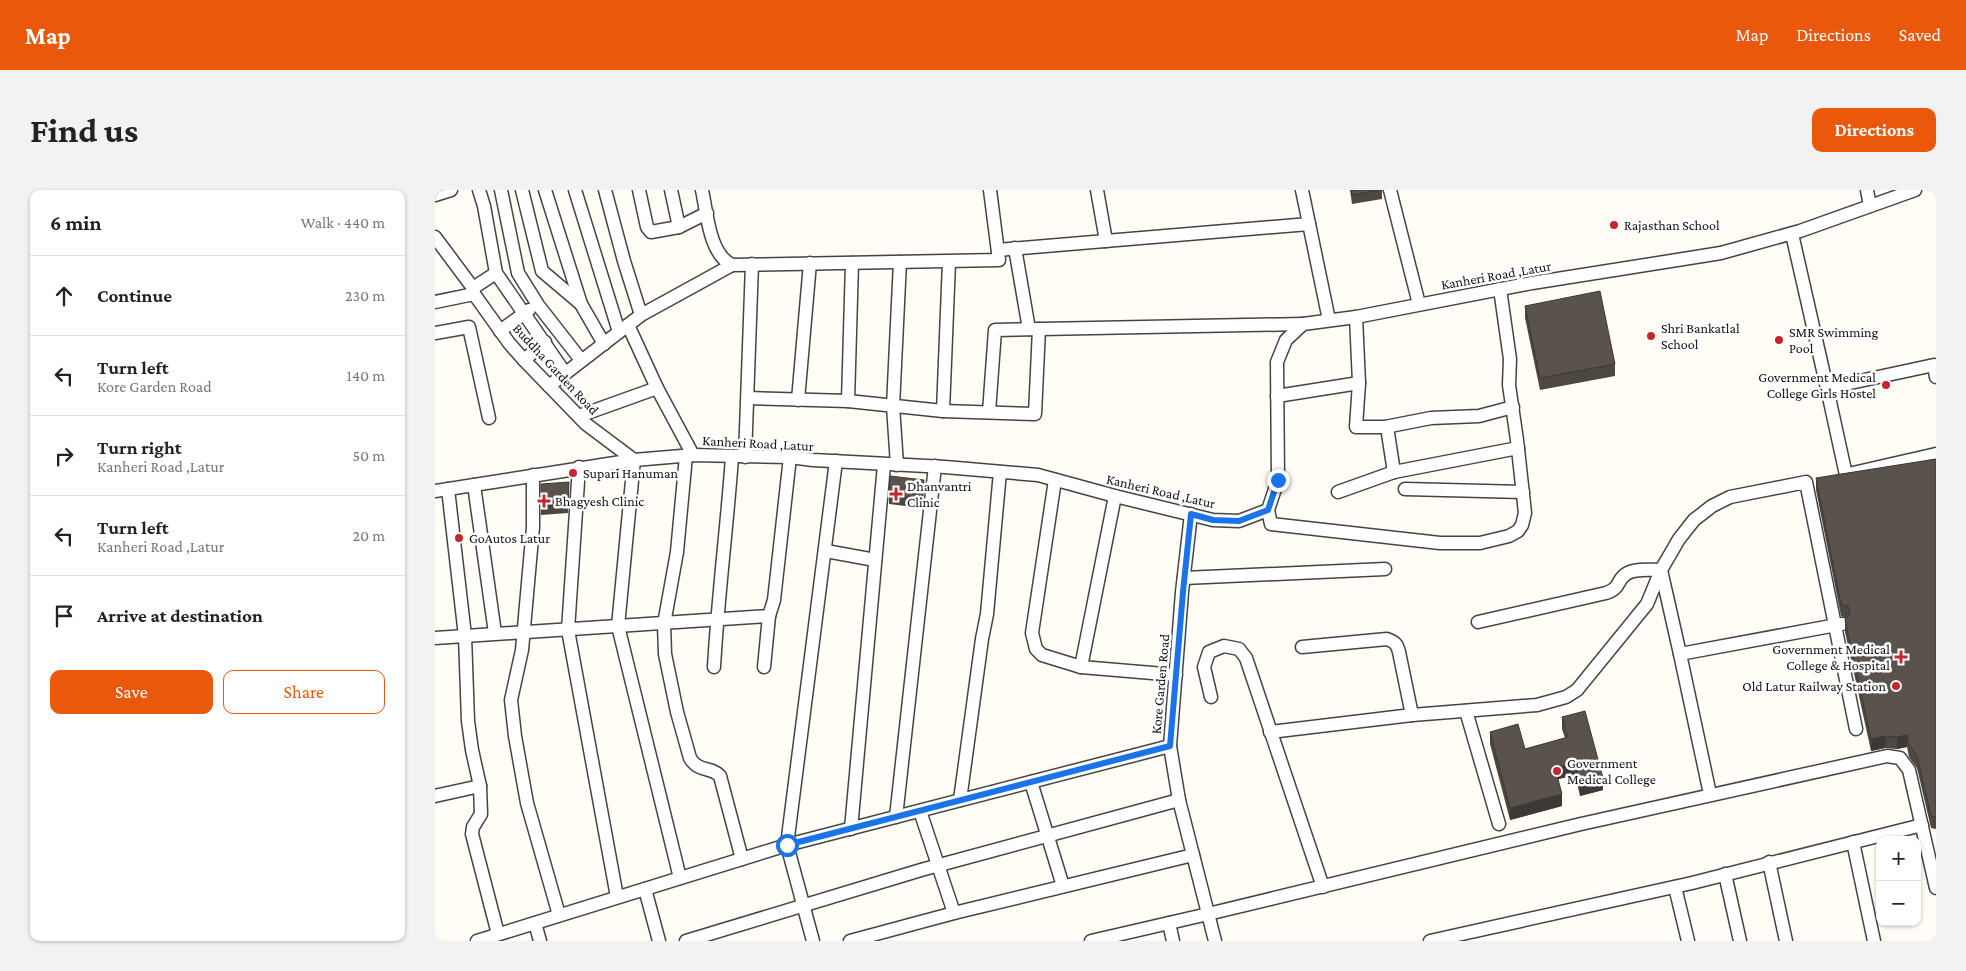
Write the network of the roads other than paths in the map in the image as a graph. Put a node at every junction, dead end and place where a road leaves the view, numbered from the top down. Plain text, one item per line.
1 (451, 190) edge
2 (479, 190) edge
3 (501, 190) edge
4 (522, 190) edge
5 (545, 190) edge
6 (575, 190) edge
7 (605, 190) edge
8 (639, 190) edge
9 (671, 190) edge
10 (702, 190) edge
11 (990, 190) edge
12 (1097, 190) edge
13 (1302, 190) edge
14 (1391, 190) edge
15 (1867, 190) edge
16 (1915, 190) edge
17 (435, 195) edge
18 (1870, 206) junction
19 (707, 213) junction
20 (1309, 224) junction
21 (679, 227) junction
22 (1792, 234) junction
23 (435, 237) edge
24 (1106, 241) junction
25 (1015, 248) junction
26 (998, 250) junction
27 (900, 262) junction
28 (949, 262) junction
29 (810, 263) junction
30 (852, 263) junction
31 (752, 264) junction
32 (732, 265) junction
33 (496, 273) junction
34 (1500, 289) junction
35 (473, 291) junction
36 (435, 302) edge
37 (538, 304) junction
38 (581, 304) junction
39 (1419, 304) junction
40 (523, 313) junction
41 (641, 315) junction
42 (1355, 317) junction
43 (1329, 320) junction
44 (1303, 324) junction
45 (624, 328) junction
46 (1034, 329) junction
47 (500, 331) junction
48 (435, 333) edge
49 (545, 342) junction
50 (604, 344) junction
51 (524, 360) junction
52 (581, 360) junction
53 (565, 373) junction
54 (1936, 376) edge
55 (1359, 383) junction
56 (549, 386) junction
57 (657, 388) junction
58 (1827, 388) junction
59 (1277, 396) junction
60 (748, 398) junction
61 (798, 400) junction
62 (848, 401) junction
63 (893, 406) junction
64 (1513, 407) junction
65 (943, 410) junction
66 (989, 412) junction
67 (579, 416) junction
68 (489, 418) dead end
69 (1387, 427) junction
70 (1518, 448) junction
71 (1936, 454) edge
72 (690, 455) junction
73 (790, 456) junction
74 (739, 457) junction
75 (634, 460) junction
76 (836, 462) junction
77 (884, 465) junction
78 (897, 465) junction
79 (935, 466) junction
80 (579, 467) junction
81 (1000, 472) junction
82 (1394, 472) junction
83 (533, 475) junction
84 (1846, 475) junction
85 (1055, 480) junction
86 (1806, 482) junction
87 (474, 485) junction
88 (448, 489) junction
89 (1405, 489) dead end
90 (435, 491) edge
91 (1338, 492) dead end
92 (1523, 492) junction
93 (1115, 496) junction
94 (1268, 510) junction
95 (1191, 514) junction
96 (826, 551) junction
97 (875, 560) junction
98 (1385, 569) dead end
99 (1661, 570) junction
100 (1184, 578) junction
101 (769, 616) junction
102 (716, 619) junction
103 (1478, 622) dead end
104 (664, 624) junction
105 (1839, 625) junction
106 (618, 626) junction
107 (569, 630) junction
108 (523, 631) junction
109 (495, 633) junction
110 (465, 636) junction
111 (435, 638) edge
112 (1302, 647) dead end
113 (1680, 654) junction
114 (714, 667) dead end
115 (764, 667) dead end
116 (1081, 667) junction
117 (1176, 676) junction
118 (1211, 698) dead end
119 (1466, 711) junction
120 (1413, 715) junction
121 (1856, 729) dead end
122 (1270, 732) junction
123 (1170, 746) junction
124 (1031, 782) junction
125 (480, 786) junction
126 (1710, 794) junction
127 (435, 796) edge
128 (960, 800) junction
129 (1179, 800) junction
130 (920, 811) junction
131 (896, 817) junction
132 (1499, 824) dead end
133 (1922, 825) junction
134 (851, 829) junction
135 (1048, 835) junction
136 (1853, 842) junction
137 (787, 845) junction
138 (1193, 855) junction
139 (742, 859) junction
140 (1769, 862) junction
141 (939, 865) junction
142 (1725, 874) junction
143 (680, 878) junction
144 (1063, 886) junction
145 (1323, 887) junction
146 (1675, 887) junction
147 (1936, 888) edge
148 (645, 889) junction
149 (617, 898) junction
150 (803, 906) junction
151 (953, 914) junction
152 (1208, 914) junction
153 (559, 916) junction
154 (535, 923) junction
155 (1169, 923) junction
156 (497, 934) junction
157 (1479, 936) edge
158 (479, 941) edge
159 (540, 941) edge
160 (659, 941) edge
161 (686, 941) edge
162 (813, 941) edge
163 (850, 941) edge
164 (1091, 941) edge
165 (1173, 941) edge
166 (1215, 941) edge
167 (1430, 941) edge
168 (1687, 941) edge
169 (1740, 941) edge
170 (1786, 941) edge
171 (1874, 941) edge

1 - 17 street
2 - 33 street
3 - 37 street
4 - 38 street
5 - 38 street
6 - 45 street
7 - 41 street
8 - 21 street
9 - 21 street
10 - 19 street
11 - 26 street
12 - 24 street
13 - 20 street
14 - 39 street
15 - 18 street
16 - 18 street, Kanheri Road ,Latur
18 - 22 street, Kanheri Road ,Latur
19 - 21 street
19 - 32 street
20 - 24 street
20 - 43 street
22 - 34 street, Kanheri Road ,Latur
22 - 58 street
23 - 35 street, Buddha Garden Road
24 - 25 street
25 - 26 street
25 - 46 street
26 - 28 street
27 - 28 street
27 - 30 street
27 - 63 street
28 - 65 street
29 - 30 street
29 - 31 street
29 - 61 street
30 - 62 street
31 - 32 street
31 - 60 street
32 - 41 street
33 - 35 street
33 - 40 street
34 - 39 street, Kanheri Road ,Latur
34 - 64 street
35 - 36 street
35 - 47 street, Buddha Garden Road
37 - 40 street
37 - 52 street
38 - 50 street
39 - 42 street, Kanheri Road ,Latur
40 - 47 street
40 - 49 street
41 - 45 street
42 - 43 street, Kanheri Road ,Latur
42 - 55 street
43 - 44 street, Kanheri Road ,Latur
44 - 46 street, Kanheri Road ,Latur
44 - 59 street
45 - 50 street
45 - 57 street
46 - 66 street, Kanheri Road ,Latur
46 - 66 street
47 - 51 street, Buddha Garden Road
48 - 68 street
49 - 51 street
49 - 53 street
50 - 52 street
51 - 56 street, Buddha Garden Road
52 - 53 street
53 - 56 street
54 - 58 street
55 - 59 street
55 - 69 street
56 - 67 street, Buddha Garden Road
57 - 67 street
57 - 72 street
58 - 84 street
59 - 94 street
60 - 61 street
60 - 74 street
61 - 62 street
62 - 63 street
63 - 65 street
63 - 78 street
64 - 69 street
64 - 70 street
65 - 66 street
67 - 75 street, Buddha Garden Road
69 - 82 street
70 - 82 street
70 - 92 street
71 - 84 street
72 - 74 street, Kanheri Road ,Latur
72 - 75 street, Kanheri Road ,Latur
72 - 104 street
73 - 74 street, Kanheri Road ,Latur
73 - 76 street, Kanheri Road ,Latur
73 - 101 street
74 - 102 street
75 - 80 street, Kanheri Road ,Latur
75 - 106 street
76 - 77 street, Kanheri Road ,Latur
76 - 96 street
77 - 78 street, Kanheri Road ,Latur
77 - 97 street
78 - 79 street, Kanheri Road ,Latur
79 - 81 street, Kanheri Road ,Latur
79 - 131 street
80 - 83 street, Kanheri Road ,Latur
80 - 107 street
81 - 85 street, Kanheri Road ,Latur
81 - 128 street
82 - 91 street
83 - 87 street, Kanheri Road ,Latur
83 - 108 street
84 - 86 street
85 - 93 street, Kanheri Road ,Latur
85 - 116 street
86 - 99 street
86 - 105 street
87 - 88 street, Kanheri Road ,Latur
87 - 109 street
88 - 90 street, Kanheri Road ,Latur
88 - 110 street
89 - 92 street
92 - 94 street
93 - 95 street, Kanheri Road ,Latur
93 - 116 street
94 - 95 street, Kanheri Road ,Latur
95 - 100 street, Kore Garden Road
96 - 97 street
96 - 137 street
97 - 134 street
98 - 100 street
99 - 103 street
99 - 113 street
99 - 119 street
100 - 117 street, Kore Garden Road
101 - 102 street
101 - 115 street
102 - 104 street
102 - 114 street
104 - 106 street
104 - 139 street
105 - 113 street
105 - 121 street
106 - 107 street
106 - 143 street
107 - 108 street
107 - 149 street
108 - 109 street
108 - 153 street
109 - 110 street
110 - 111 street
110 - 125 street
112 - 120 street
113 - 126 street
116 - 117 street
117 - 123 street, Kore Garden Road
118 - 122 street
119 - 120 street
119 - 132 street
120 - 122 street
122 - 145 street
123 - 124 street
123 - 129 street, Kore Garden Road
124 - 128 street
124 - 135 street
125 - 127 street
125 - 156 street
126 - 133 street
126 - 145 street
128 - 130 street
129 - 135 street
129 - 138 street, Kore Garden Road
130 - 131 street
130 - 141 street
131 - 134 street
133 - 136 street
133 - 147 street
134 - 137 street
135 - 141 street
135 - 144 street
136 - 140 street
136 - 171 street
137 - 139 street
137 - 150 street
138 - 144 street
138 - 152 street, Kore Garden Road
139 - 143 street
140 - 142 street
140 - 170 street
141 - 150 street
141 - 151 street
142 - 146 street
142 - 169 street
143 - 148 street
144 - 151 street
145 - 152 street
146 - 157 street
146 - 168 street
148 - 149 street
148 - 160 street
149 - 153 street
150 - 161 street
150 - 162 street
151 - 163 street
152 - 155 street
152 - 166 street, Kore Garden Road
153 - 154 street
154 - 156 street
154 - 159 street
155 - 164 street
155 - 165 street
156 - 158 street
157 - 167 street

